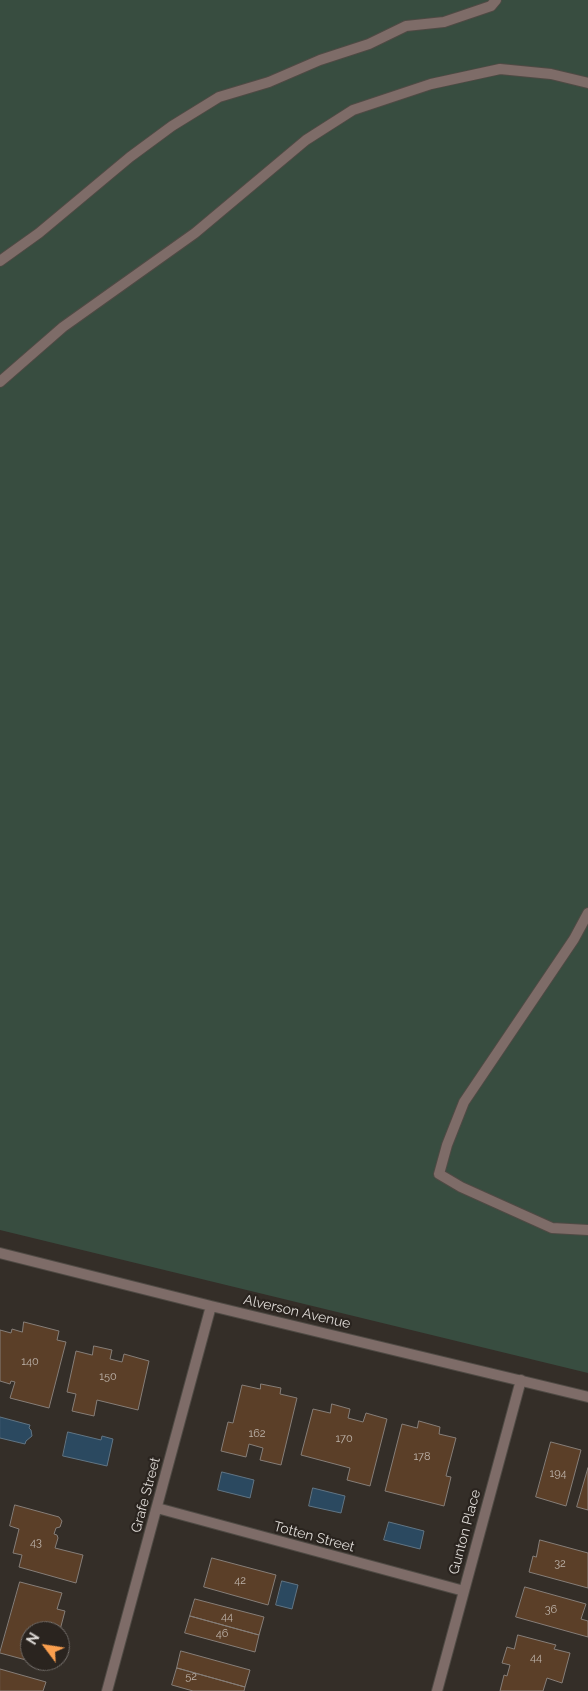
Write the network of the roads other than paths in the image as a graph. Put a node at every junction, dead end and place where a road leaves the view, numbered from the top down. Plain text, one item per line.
1 (496, 0) edge
2 (588, 83) edge
3 (0, 261) edge
4 (0, 382) edge
5 (588, 912) edge
6 (588, 1230) edge
7 (0, 1253) edge
8 (211, 1306) junction
9 (521, 1380) junction
10 (588, 1397) edge
11 (157, 1508) junction
12 (464, 1591) junction
13 (107, 1691) edge
14 (437, 1691) edge

1 - 3 street
2 - 4 street
5 - 6 street
7 - 8 street, Alverson Avenue
8 - 9 street, Alverson Avenue
8 - 11 street, Grafe Street
9 - 10 street, Alverson Avenue
9 - 12 street, Gunton Place
11 - 12 street, Totten Street
11 - 13 street, Grafe Street
12 - 14 street, Gunton Place

